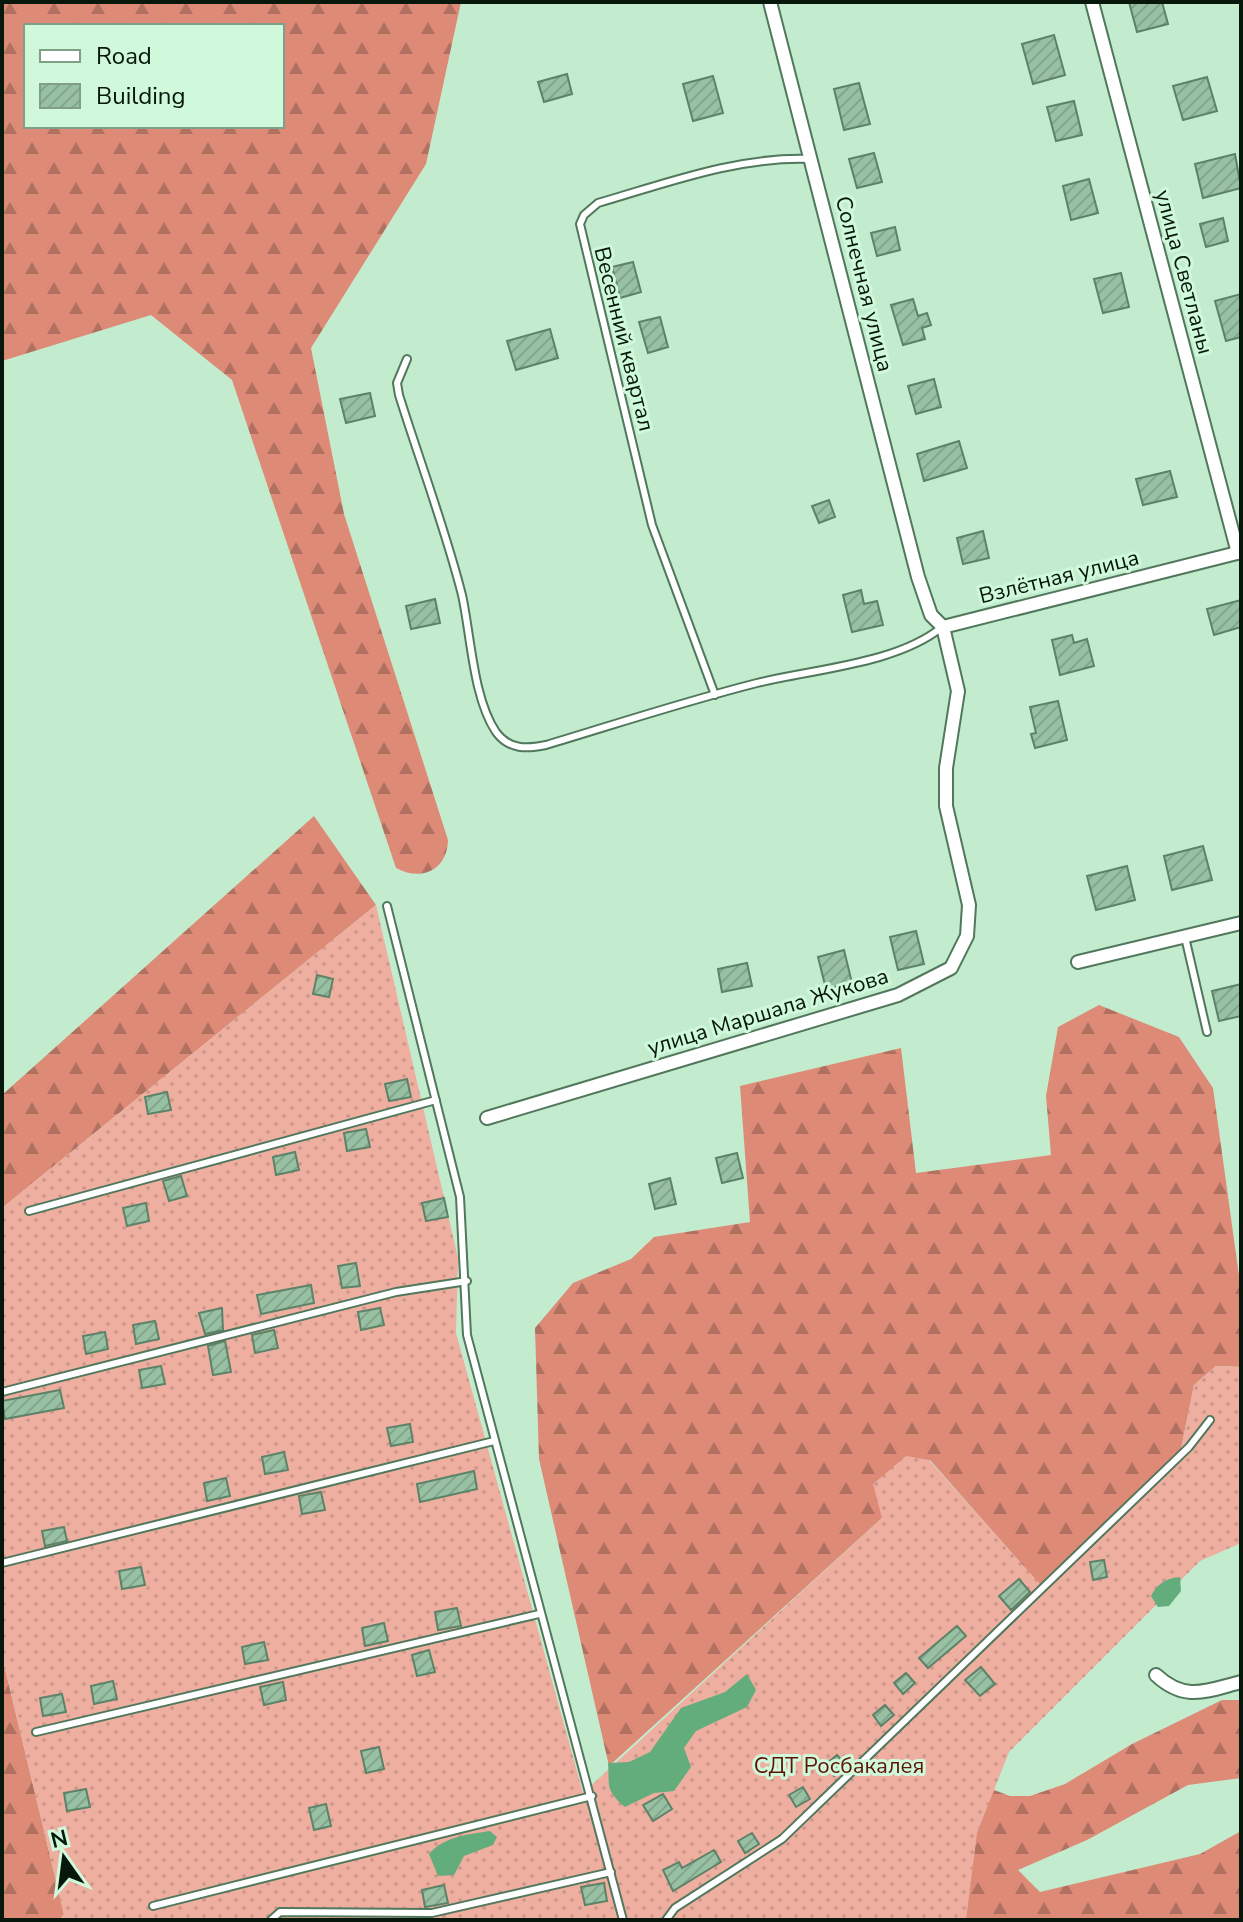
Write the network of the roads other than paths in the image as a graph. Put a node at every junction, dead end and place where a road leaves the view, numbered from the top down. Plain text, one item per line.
1 (770, 2) edge
2 (1092, 2) edge
3 (811, 159) junction
4 (407, 359) dead end
5 (1240, 553) edge
6 (943, 627) junction
7 (715, 695) junction
8 (387, 906) dead end
9 (1241, 923) edge
10 (1185, 937) junction
11 (1078, 962) dead end
12 (1207, 1032) dead end
13 (436, 1100) junction
14 (487, 1118) dead end
15 (29, 1211) dead end
16 (467, 1281) junction
17 (2, 1392) edge
18 (1210, 1420) dead end
19 (494, 1441) junction
20 (2, 1563) edge
21 (539, 1614) junction
22 (1156, 1675) dead end
23 (1241, 1682) edge
24 (36, 1732) dead end
25 (592, 1796) junction
26 (611, 1872) junction
27 (153, 1906) dead end
28 (440, 1911) junction
29 (271, 1920) edge
30 (443, 1920) edge
31 (623, 1920) edge
32 (666, 1920) edge

1 - 3 street, Солнечная улица
2 - 5 street, улица Светланы
3 - 6 street, Солнечная улица
3 - 7 lane, Весенний квартал
4 - 7 lane
5 - 6 street, Взлётная улица
6 - 7 lane
6 - 14 street, улица Маршала Жукова
8 - 13 lane
9 - 10 street
10 - 11 street
10 - 12 lane
13 - 15 lane
13 - 16 lane
16 - 17 lane
16 - 19 lane
18 - 32 lane
19 - 20 lane
19 - 21 lane
21 - 24 lane
21 - 25 lane
22 - 23 street
25 - 26 lane
25 - 27 lane
26 - 28 lane
26 - 31 lane
28 - 29 lane
28 - 30 lane

